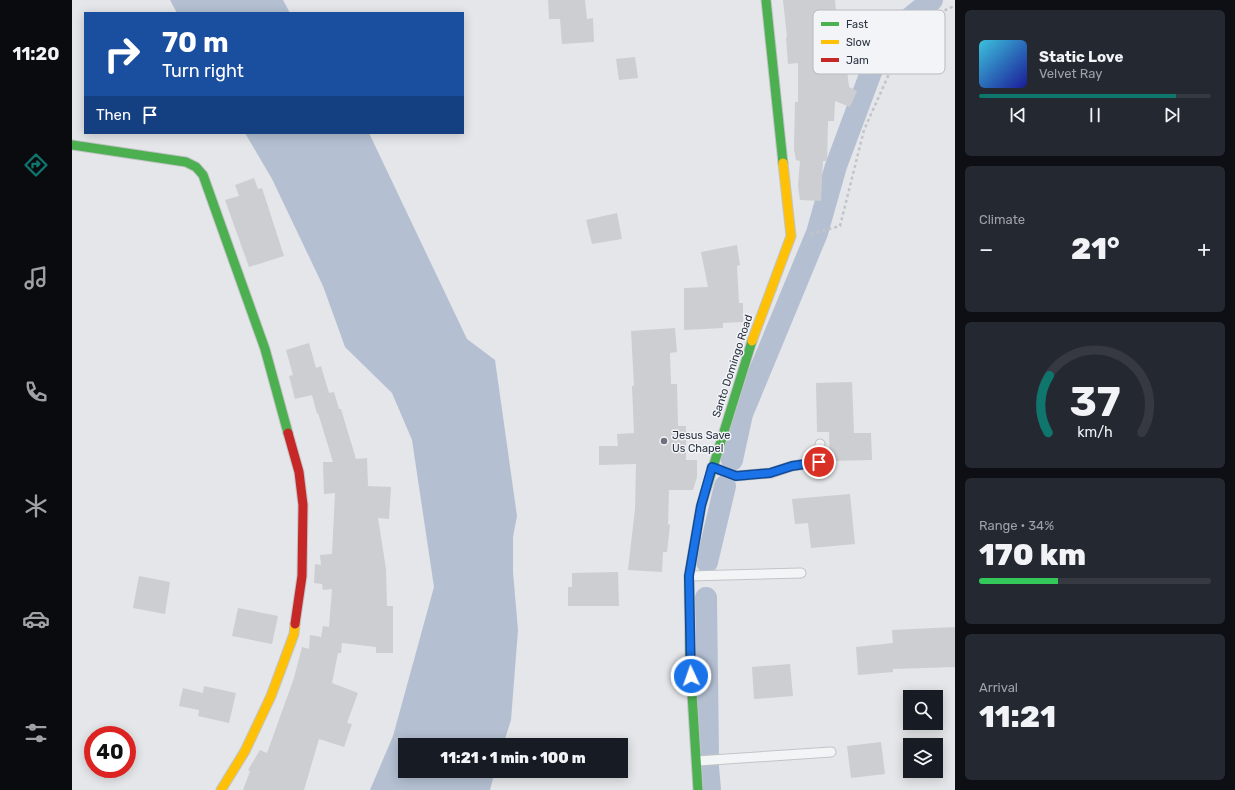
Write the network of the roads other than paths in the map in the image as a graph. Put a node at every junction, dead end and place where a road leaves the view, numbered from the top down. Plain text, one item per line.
1 (766, 0) edge
2 (72, 145) edge
3 (820, 444) dead end
4 (712, 467) junction
5 (801, 573) dead end
6 (689, 576) junction
7 (831, 752) dead end
8 (697, 761) junction
9 (221, 790) edge
10 (698, 790) edge

1 - 4 street, Santo Domingo Road
2 - 9 street
3 - 4 lane
4 - 6 street, Santo Domingo Road
5 - 6 lane
6 - 8 street, Santo Domingo Road
7 - 8 lane
8 - 10 street, Santo Domingo Road

